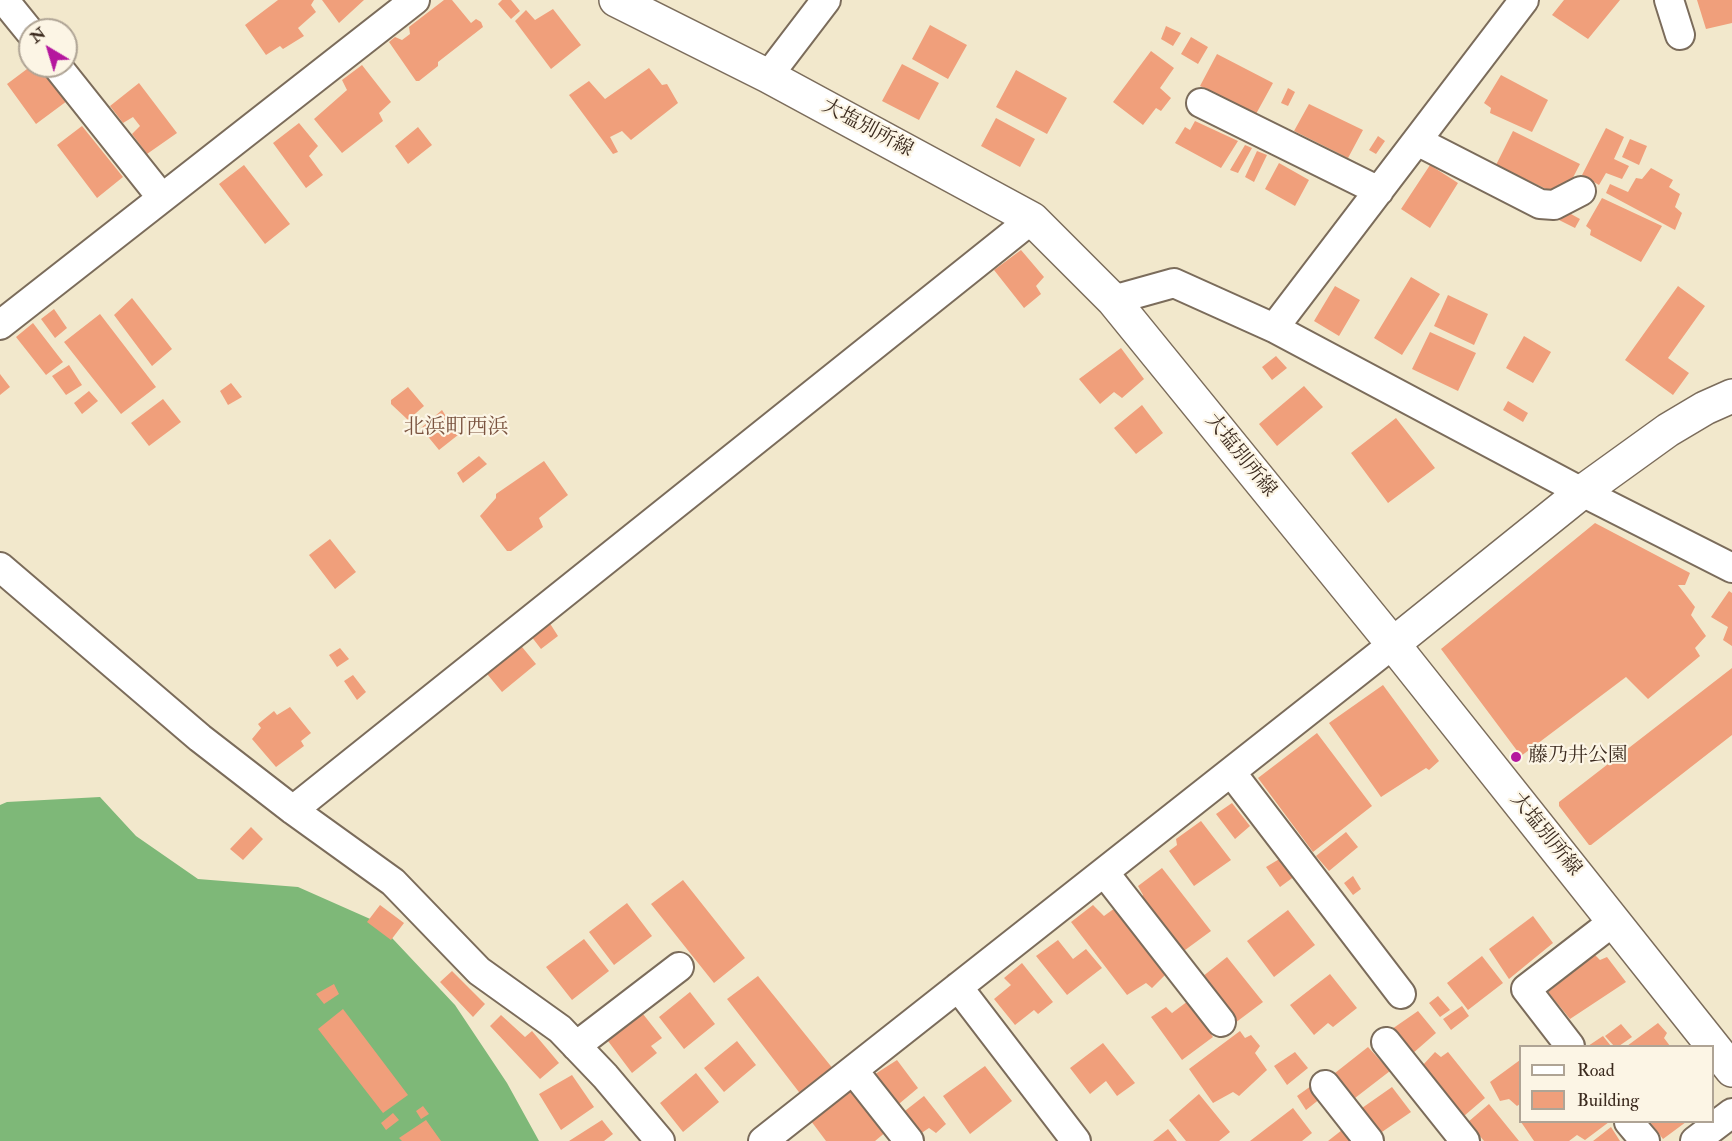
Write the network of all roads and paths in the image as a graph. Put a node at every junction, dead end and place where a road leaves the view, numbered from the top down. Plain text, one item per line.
1 (4, 0) edge
2 (414, 0) edge
3 (616, 0) edge
4 (826, 0) edge
5 (1524, 0) edge
6 (1669, 0) edge
7 (19, 18) edge
8 (1680, 35) dead end
9 (768, 76) junction
10 (67, 78) edge
11 (1202, 103) dead end
12 (1417, 141) junction
13 (1379, 191) junction
14 (1581, 191) dead end
15 (162, 198) junction
16 (1032, 219) junction
17 (1113, 300) junction
18 (0, 325) edge
19 (1274, 328) junction
20 (1732, 396) edge
21 (1582, 492) junction
22 (0, 567) edge
23 (1732, 568) edge
24 (1393, 644) junction
25 (1231, 772) junction
26 (293, 810) junction
27 (1104, 872) junction
28 (1614, 921) junction
29 (679, 967) dead end
30 (958, 987) junction
31 (1401, 994) dead end
32 (1221, 1022) dead end
33 (1386, 1042) dead end
34 (1568, 1045) edge
35 (1712, 1045) edge
36 (576, 1046) junction
37 (1714, 1047) edge
38 (853, 1070) junction
39 (1732, 1070) edge
40 (1325, 1085) dead end
41 (1732, 1113) edge
42 (1630, 1123) edge
43 (660, 1141) edge
44 (763, 1141) edge
45 (909, 1141) edge
46 (1076, 1141) edge
47 (1369, 1141) edge
48 (1465, 1141) edge
49 (1644, 1141) edge
50 (1695, 1141) edge

1 - 7 street
2 - 15 street
3 - 9 main road, 大塩別所線
4 - 9 street
5 - 12 street
6 - 8 street
9 - 16 main road, 大塩別所線
10 - 15 street
11 - 13 street
12 - 13 street
12 - 14 street
13 - 19 street
15 - 18 street
16 - 17 main road, 大塩別所線
16 - 26 street
17 - 19 street
17 - 24 main road, 大塩別所線
19 - 21 street
20 - 21 main road
21 - 23 street
21 - 24 main road
22 - 26 street
24 - 25 street
24 - 28 main road, 大塩別所線
25 - 27 street
25 - 31 street
26 - 36 street
27 - 30 street
27 - 32 street
28 - 34 street
28 - 35 main road, 大塩別所線
29 - 36 street
30 - 38 street
30 - 46 street
33 - 48 street
36 - 43 street
37 - 39 main road, 大塩別所線
38 - 44 street
38 - 45 street
40 - 47 street
41 - 50 street
42 - 49 street

